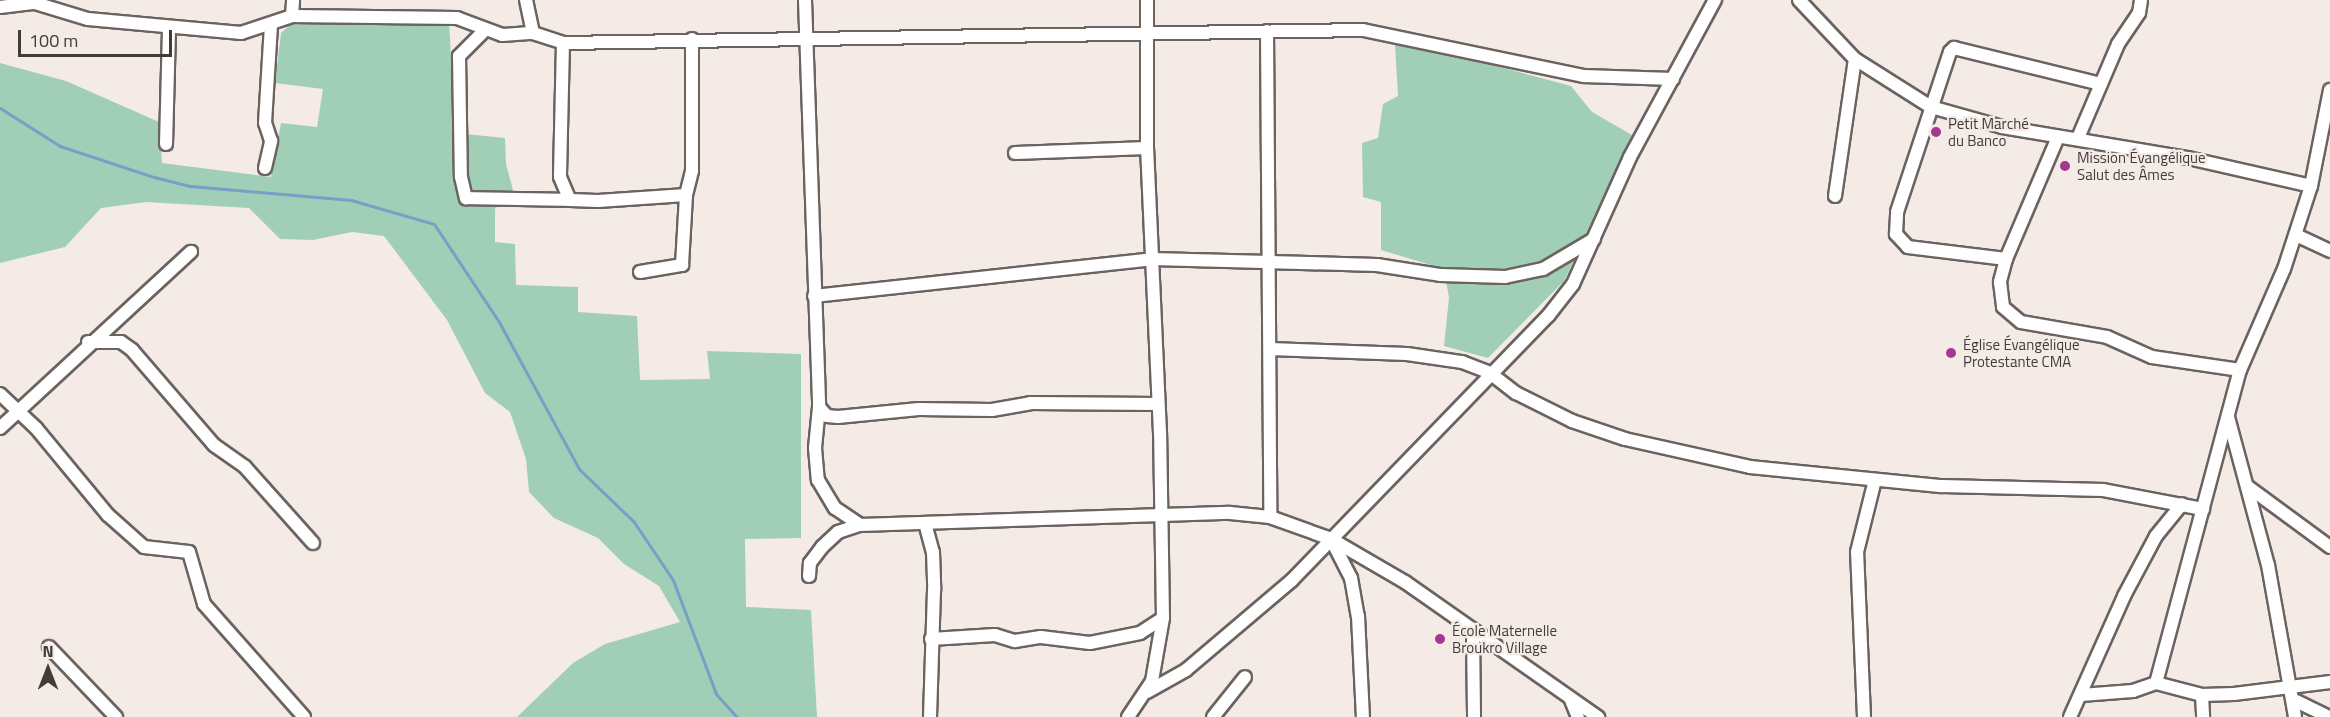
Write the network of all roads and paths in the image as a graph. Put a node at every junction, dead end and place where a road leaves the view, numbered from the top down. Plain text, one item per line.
1 (293, 0) edge
2 (526, 0) edge
3 (806, 0) edge
4 (1147, 0) edge
5 (1715, 0) edge
6 (1799, 0) edge
7 (2141, 0) edge
8 (0, 7) edge
9 (292, 16) junction
10 (270, 26) junction
11 (169, 29) junction
12 (485, 30) junction
13 (1147, 32) junction
14 (1267, 32) junction
15 (533, 33) junction
16 (804, 38) junction
17 (692, 39) junction
18 (563, 43) junction
19 (1855, 59) junction
20 (1673, 79) junction
21 (2101, 84) junction
22 (2330, 90) edge
23 (1931, 107) junction
24 (2058, 137) junction
25 (2078, 138) junction
26 (166, 144) dead end
27 (1147, 148) junction
28 (1015, 153) dead end
29 (265, 168) dead end
30 (2311, 186) junction
31 (686, 195) junction
32 (1835, 196) dead end
33 (570, 200) junction
34 (2296, 235) junction
35 (1594, 239) junction
36 (2330, 251) edge
37 (191, 252) dead end
38 (1152, 259) junction
39 (2006, 259) junction
40 (1268, 264) junction
41 (640, 272) dead end
42 (814, 296) junction
43 (88, 342) junction
44 (1270, 349) junction
45 (2240, 370) junction
46 (1490, 373) junction
47 (0, 394) edge
48 (1157, 404) junction
49 (819, 407) junction
50 (15, 411) junction
51 (2227, 412) junction
52 (0, 428) edge
53 (1875, 480) junction
54 (2246, 485) junction
55 (2182, 504) junction
56 (2203, 509) junction
57 (1270, 517) junction
58 (1161, 518) junction
59 (925, 523) junction
60 (860, 525) junction
61 (1331, 539) junction
62 (313, 543) dead end
63 (2330, 547) edge
64 (1377, 566) junction
65 (809, 576) dead end
66 (1351, 578) junction
67 (1163, 618) junction
68 (1473, 632) junction
69 (932, 639) junction
70 (49, 647) dead end
71 (1245, 677) dead end
72 (2330, 682) edge
73 (2156, 683) junction
74 (1148, 692) junction
75 (2081, 695) junction
76 (2202, 695) junction
77 (2293, 695) junction
78 (1571, 700) junction
79 (116, 717) edge
80 (304, 717) edge
81 (930, 717) edge
82 (1128, 717) edge
83 (1213, 717) edge
84 (1363, 717) edge
85 (1474, 717) edge
86 (1578, 717) edge
87 (1598, 717) edge
88 (1864, 717) edge
89 (2070, 717) edge
90 (2203, 717) edge
91 (2295, 717) edge
92 (2329, 717) edge

1 - 9 street
2 - 15 street
3 - 16 street
4 - 13 street
5 - 20 street
6 - 19 street
7 - 21 street
8 - 11 street
9 - 10 street
9 - 12 street
10 - 11 street
10 - 29 street
11 - 26 street
12 - 15 street
12 - 33 street
13 - 14 street
13 - 16 street
13 - 27 street
14 - 20 street
14 - 40 street
15 - 18 street
16 - 17 street
16 - 42 street
17 - 18 street
17 - 31 street
18 - 33 street
19 - 23 street
19 - 32 street
20 - 35 street
21 - 23 street
21 - 25 street
22 - 30 street
23 - 24 street
23 - 39 street
24 - 25 street
24 - 39 street
25 - 30 street
27 - 28 street
27 - 38 street
30 - 34 street
31 - 33 street
31 - 41 street
34 - 36 street
34 - 45 street
35 - 40 street
35 - 46 street
37 - 43 street
38 - 40 street
38 - 42 street
38 - 48 street
39 - 45 street
40 - 44 street
42 - 49 street
43 - 50 street
43 - 62 street
44 - 46 street
44 - 57 street
45 - 51 street
46 - 53 street
46 - 61 street
47 - 50 street
48 - 49 street
48 - 58 street
49 - 60 street
50 - 52 street
50 - 80 street
51 - 54 street
51 - 56 street
53 - 55 street
53 - 88 street
54 - 63 street
54 - 77 street
55 - 56 street
55 - 75 street
56 - 73 street
57 - 58 street
57 - 61 street
58 - 59 street
58 - 67 street
59 - 60 street
59 - 69 street
60 - 65 street
61 - 64 street
61 - 66 street
61 - 74 street
64 - 66 street
64 - 68 street
66 - 84 street
67 - 69 street
67 - 74 street
68 - 78 street
68 - 85 street
69 - 81 street
70 - 79 street
71 - 83 street
72 - 77 street
73 - 75 street
73 - 76 street
74 - 82 street
75 - 89 street
76 - 77 street
76 - 90 street
77 - 91 street
77 - 92 street
78 - 86 street
78 - 87 street

